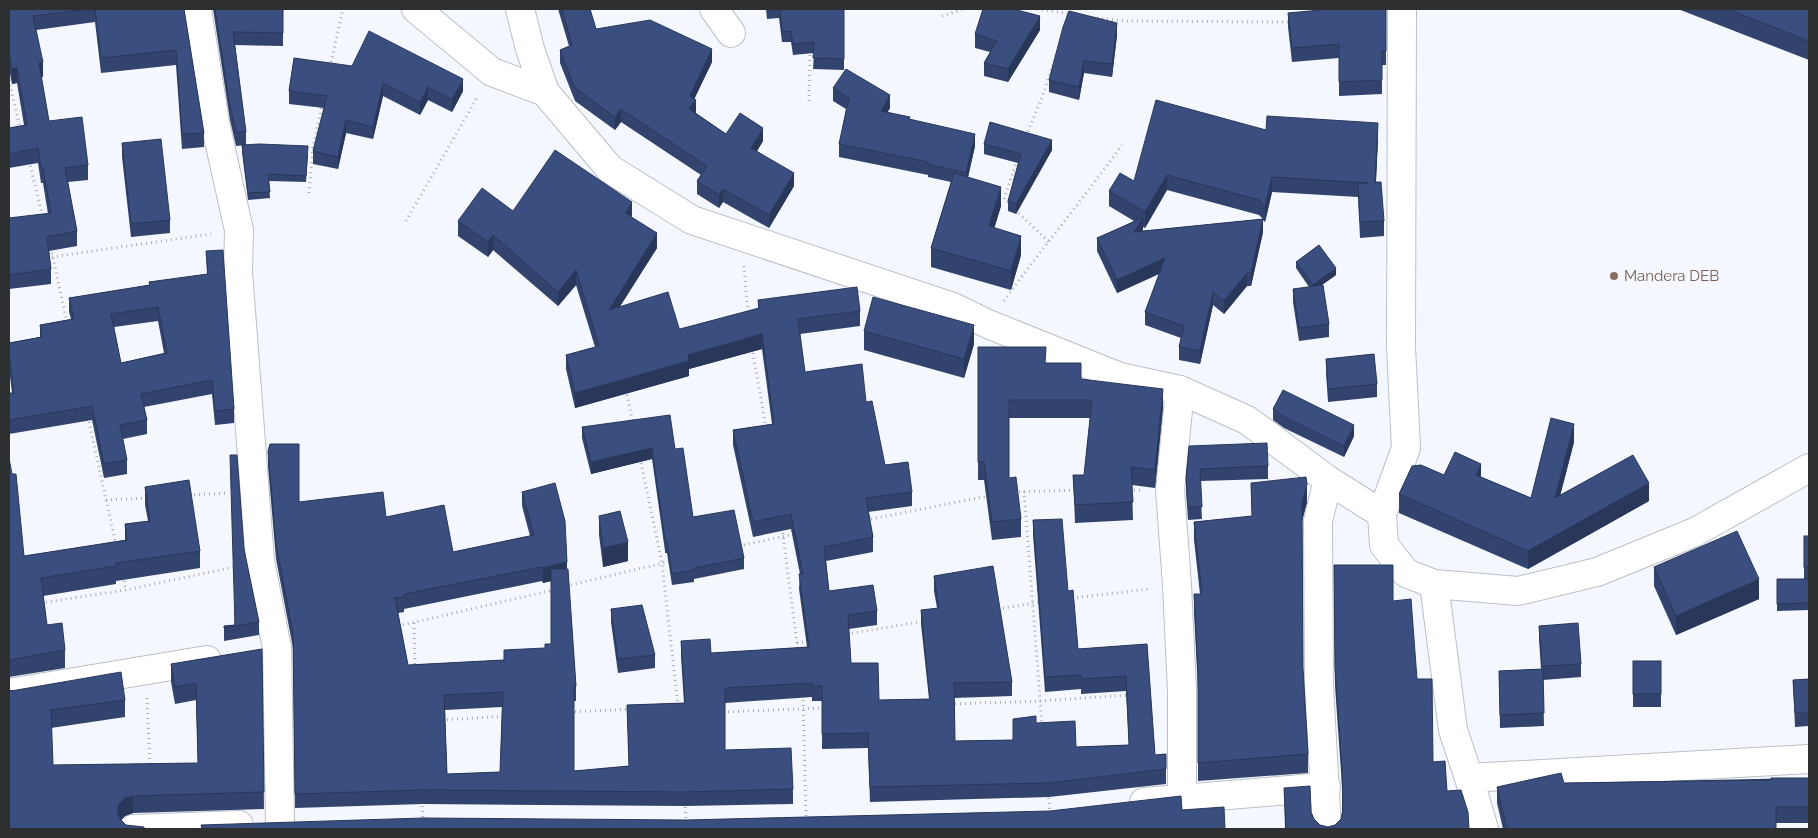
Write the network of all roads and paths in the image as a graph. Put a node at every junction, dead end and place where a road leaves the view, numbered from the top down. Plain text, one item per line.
1 (197, 9) edge
2 (343, 9) edge
3 (416, 9) edge
4 (520, 9) edge
5 (714, 9) edge
6 (964, 9) edge
7 (1036, 9) edge
8 (1071, 9) edge
9 (1402, 9) edge
10 (1069, 14) junction
11 (1075, 15) edge
12 (942, 16) dead end
13 (1089, 18) edge
14 (1291, 22) edge
15 (1066, 23) edge
16 (731, 33) dead end
17 (810, 46) edge
18 (1057, 50) edge
19 (492, 72) junction
20 (329, 73) edge
21 (9, 80) edge
22 (545, 92) junction
23 (323, 101) edge
24 (809, 101) dead end
25 (22, 136) edge
26 (1026, 137) edge
27 (1122, 145) dead end
28 (27, 154) edge
29 (1019, 154) edge
30 (309, 193) dead end
31 (44, 220) edge
32 (406, 221) dead end
33 (239, 230) junction
34 (742, 237) junction
35 (1049, 242) junction
36 (51, 248) edge
37 (53, 257) junction
38 (44, 258) edge
39 (748, 320) edge
40 (988, 324) junction
41 (68, 325) edge
42 (751, 339) edge
43 (625, 385) edge
44 (1180, 390) junction
45 (87, 413) edge
46 (635, 432) edge
47 (767, 438) edge
48 (639, 450) edge
49 (1809, 468) edge
50 (1328, 480) junction
51 (1082, 490) edge
52 (1121, 490) edge
53 (1170, 490) junction
54 (254, 491) junction
55 (1024, 491) junction
56 (1007, 493) edge
57 (185, 495) edge
58 (990, 496) edge
59 (156, 497) edge
60 (106, 500) junction
61 (1382, 514) junction
62 (859, 521) edge
63 (782, 527) edge
64 (802, 533) edge
65 (783, 536) junction
66 (737, 547) edge
67 (118, 554) edge
68 (681, 559) edge
69 (260, 561) junction
70 (662, 563) junction
71 (122, 572) edge
72 (1434, 584) junction
73 (1177, 585) junction
74 (126, 590) junction
75 (1071, 598) edge
76 (1042, 602) edge
77 (1032, 603) junction
78 (38, 604) edge
79 (993, 610) edge
80 (934, 620) edge
81 (414, 623) junction
82 (395, 627) edge
83 (846, 634) edge
84 (817, 639) edge
85 (797, 643) junction
86 (277, 648) junction
87 (798, 652) edge
88 (146, 671) junction
89 (416, 673) edge
90 (802, 690) edge
91 (9, 693) edge
92 (1134, 694) edge
93 (1040, 701) junction
94 (942, 704) edge
95 (804, 708) junction
96 (834, 708) edge
97 (637, 709) edge
98 (563, 712) edge
99 (717, 712) edge
100 (678, 714) edge
101 (515, 715) edge
102 (436, 721) edge
103 (1042, 729) edge
104 (1809, 759) edge
105 (151, 769) edge
106 (1469, 778) junction
107 (1047, 785) edge
108 (1326, 787) junction
109 (684, 792) edge
110 (1182, 798) junction
111 (422, 800) edge
112 (1116, 805) edge
113 (1050, 813) edge
114 (806, 819) edge
115 (423, 820) edge
116 (686, 822) edge
117 (309, 823) edge
118 (280, 824) junction
119 (133, 829) edge
120 (1327, 829) edge
121 (1484, 829) edge

1 - 33 street
2 - 20 path
3 - 19 street
4 - 22 street
5 - 16 street
6 - 12 path
7 - 10 path
8 - 10 path
9 - 61 street
10 - 11 path
10 - 15 path
13 - 14 path
17 - 24 path
18 - 26 path
19 - 22 street
19 - 32 path
21 - 25 path
22 - 34 street
23 - 30 path
27 - 35 path
28 - 31 path
29 - 35 path
33 - 37 path
33 - 54 street
34 - 39 path
34 - 40 street
35 - 40 path
36 - 37 path
37 - 38 path
37 - 41 path
40 - 44 street
42 - 47 path
43 - 46 path
44 - 50 street
44 - 53 street
45 - 60 path
48 - 70 path
49 - 72 street
50 - 61 street
50 - 108 street
51 - 55 path
52 - 53 path
53 - 73 street
54 - 57 path
54 - 69 street
55 - 56 path
55 - 77 path
58 - 62 path
59 - 60 path
60 - 67 path
61 - 72 street
63 - 65 path
64 - 65 path
65 - 66 path
65 - 85 path
68 - 70 path
69 - 74 path
69 - 86 street
70 - 81 path
70 - 100 path
71 - 74 path
72 - 106 street
73 - 75 path
73 - 110 street
74 - 78 path
76 - 77 path
77 - 79 path
77 - 93 path
80 - 83 path
81 - 82 path
81 - 89 path
84 - 85 path
85 - 87 path
86 - 88 street
86 - 118 street
88 - 91 street
88 - 105 path
90 - 95 path
92 - 93 path
93 - 94 path
93 - 103 path
95 - 96 path
95 - 99 path
95 - 114 path
97 - 98 path
101 - 102 path
104 - 106 street
106 - 121 street
107 - 113 path
108 - 110 street
108 - 120 street
109 - 116 path
110 - 112 street
111 - 115 path
117 - 118 street
118 - 119 street

